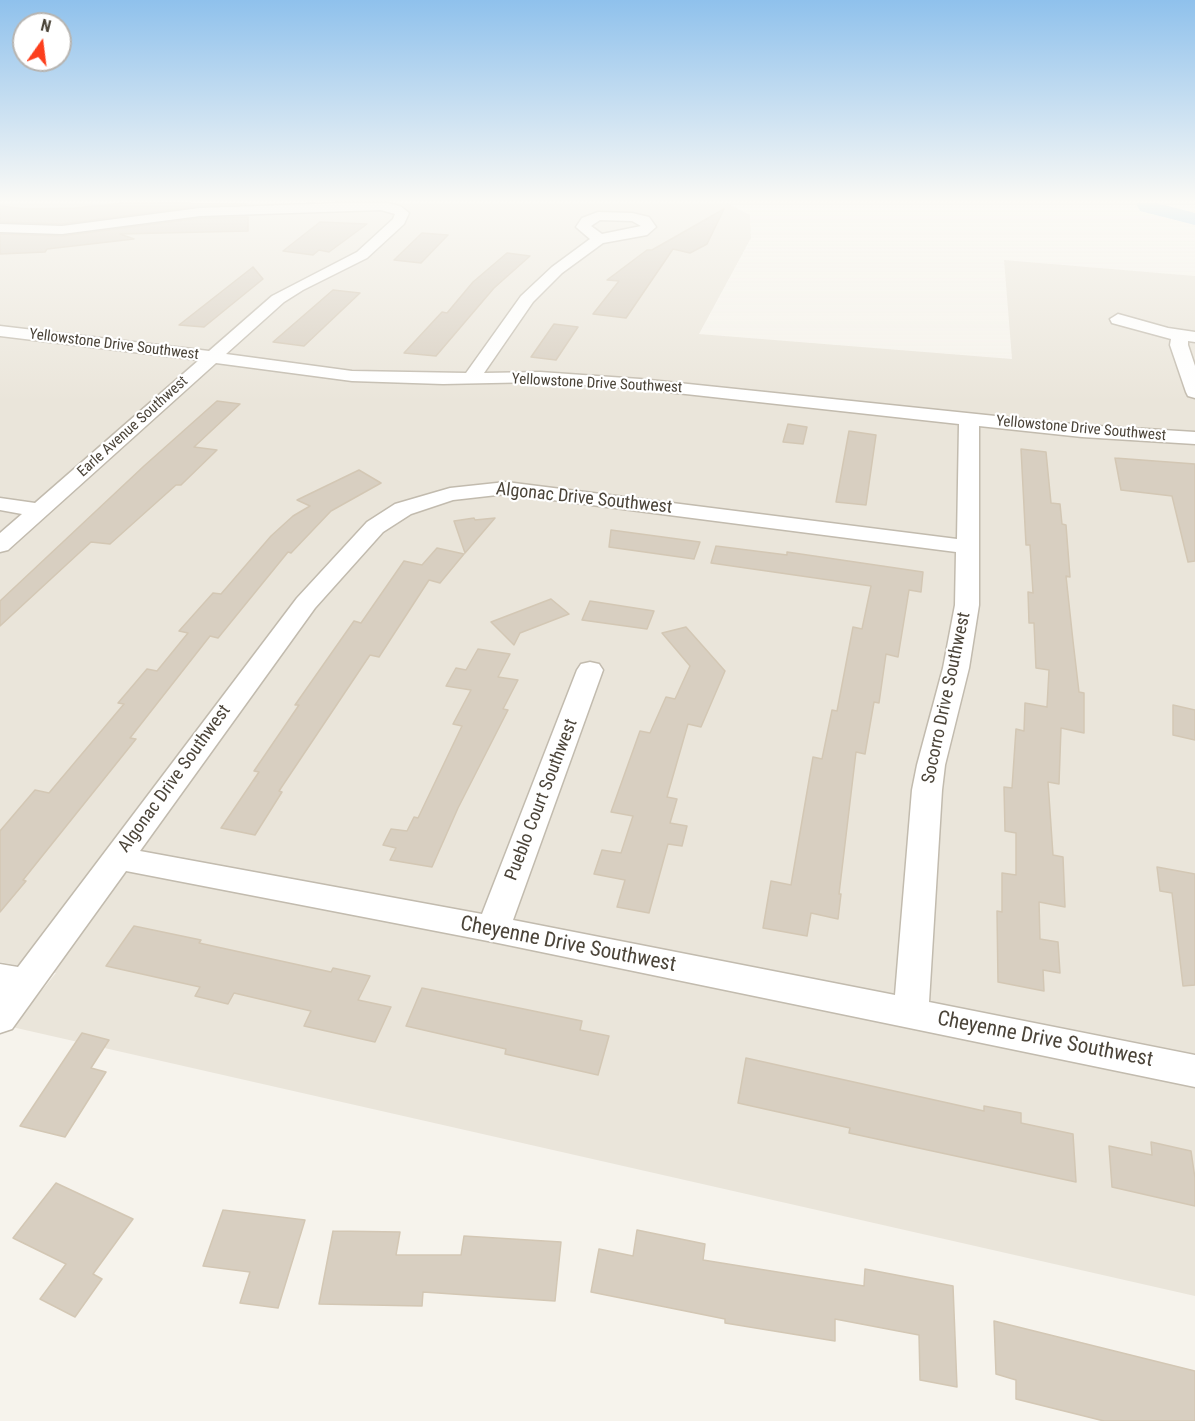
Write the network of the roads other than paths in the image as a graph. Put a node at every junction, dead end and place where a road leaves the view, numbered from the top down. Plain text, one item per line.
1 (333, 269) edge
2 (558, 269) edge
3 (1118, 319) dead end
4 (0, 331) edge
5 (1187, 336) edge
6 (211, 357) junction
7 (471, 379) junction
8 (1195, 392) edge
9 (969, 419) junction
10 (1195, 438) edge
11 (0, 504) edge
12 (40, 510) junction
13 (0, 544) edge
14 (967, 547) junction
15 (590, 670) dead end
16 (118, 858) junction
17 (493, 930) junction
18 (12, 981) edge
19 (911, 1013) junction
20 (0, 1018) edge
21 (1195, 1071) edge

1 - 6 street, Earle Avenue Southwest
2 - 7 street
3 - 5 street
4 - 6 street, Yellowstone Drive Southwest
5 - 8 street
6 - 7 street, Yellowstone Drive Southwest
6 - 12 street, Earle Avenue Southwest
7 - 9 street, Yellowstone Drive Southwest
9 - 10 street, Yellowstone Drive Southwest
9 - 14 street, Socorro Drive Southwest
11 - 12 street
12 - 13 street, Earle Avenue Southwest
14 - 16 street, Algonac Drive Southwest
14 - 19 street, Socorro Drive Southwest
15 - 17 street, Pueblo Court Southwest
16 - 17 street, Cheyenne Drive Southwest
16 - 18 street
17 - 19 street, Cheyenne Drive Southwest
18 - 20 street
19 - 21 street, Cheyenne Drive Southwest

